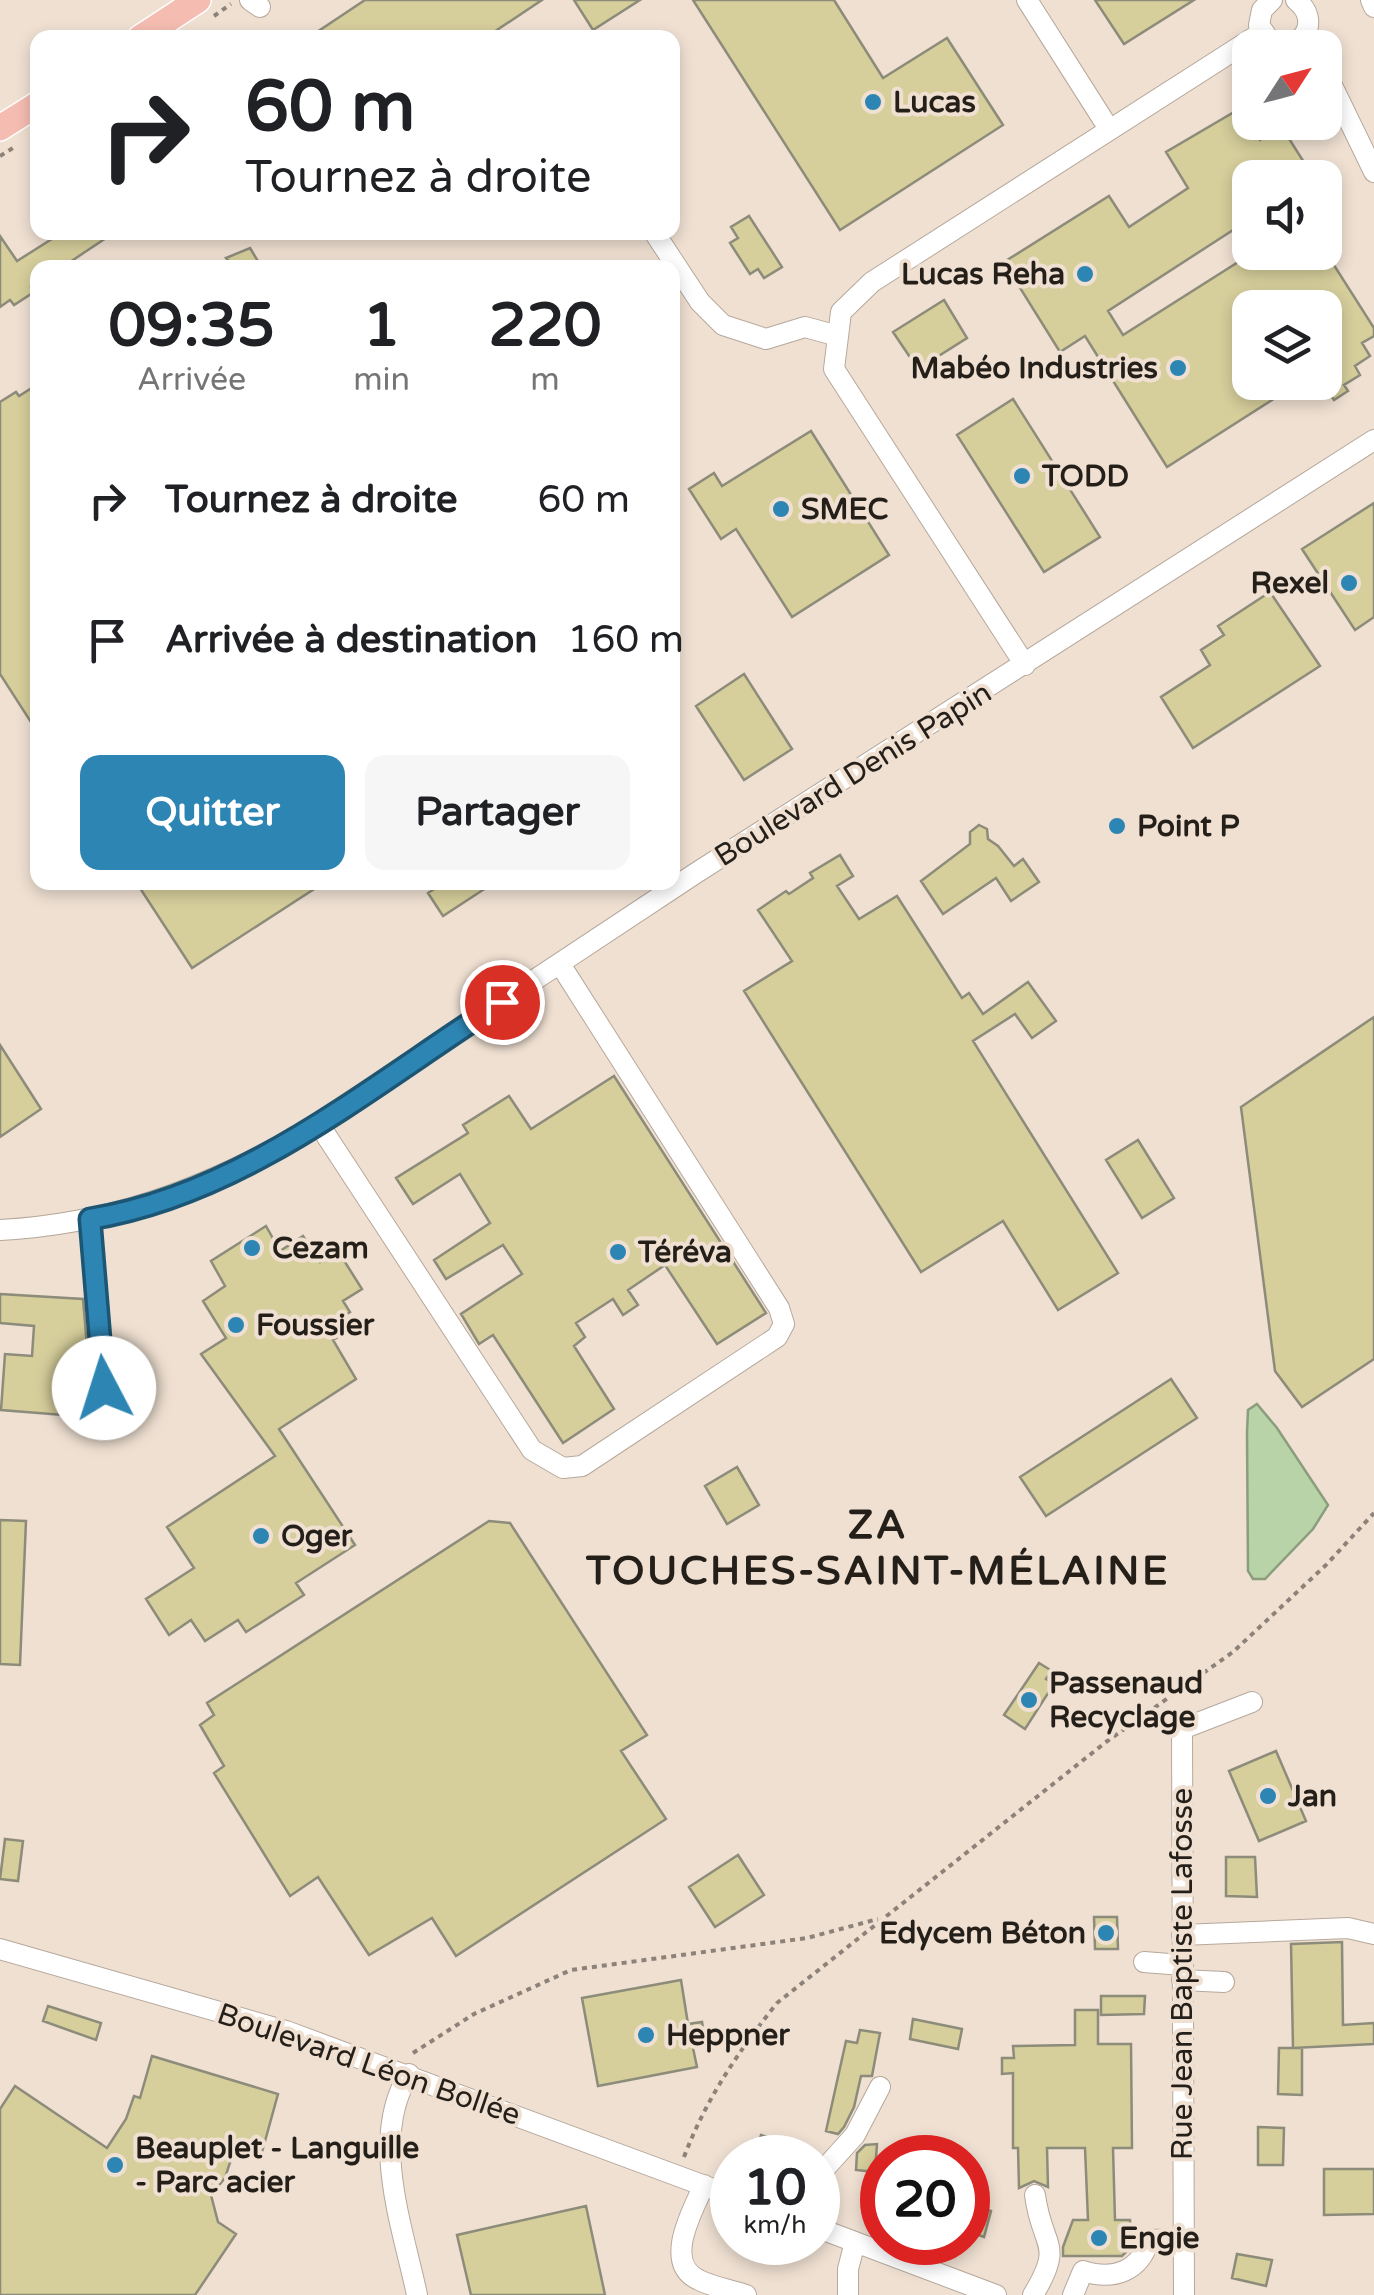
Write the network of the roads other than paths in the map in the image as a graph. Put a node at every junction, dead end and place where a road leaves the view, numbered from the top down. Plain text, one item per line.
1 (198, 0) edge
2 (1027, 0) edge
3 (1272, 0) edge
4 (1296, 0) edge
5 (152, 30) edge
6 (1262, 30) edge
7 (1308, 30) edge
8 (1232, 52) edge
9 (1342, 106) edge
10 (30, 109) edge
11 (0, 128) edge
12 (1108, 129) junction
13 (1374, 172) edge
14 (680, 272) edge
15 (838, 336) junction
16 (1374, 440) edge
17 (1024, 664) junction
18 (680, 884) edge
19 (671, 890) edge
20 (560, 964) junction
21 (318, 1124) junction
22 (90, 1219) junction
23 (0, 1230) edge
24 (107, 1422) dead end
25 (1252, 1702) dead end
26 (1182, 1934) junction
27 (1374, 1934) edge
28 (0, 1949) edge
29 (1144, 1962) dead end
30 (1182, 1973) junction
31 (1224, 1982) dead end
32 (402, 2071) junction
33 (880, 2086) dead end
34 (840, 2151) edge
35 (704, 2185) junction
36 (710, 2187) edge
37 (1035, 2196) dead end
38 (840, 2237) edge
39 (1184, 2239) junction
40 (854, 2242) junction
41 (946, 2286) edge
42 (986, 2293) edge
43 (417, 2295) edge
44 (746, 2295) edge
45 (848, 2295) edge
46 (1032, 2295) edge
47 (1073, 2295) edge
48 (1184, 2295) edge

1 - 5 main road
2 - 12 street
3 - 6 street
4 - 7 street
8 - 12 street
9 - 13 street
10 - 11 main road
12 - 15 street
14 - 15 street
15 - 17 street
16 - 17 street, Boulevard Denis Papin
17 - 18 street, Boulevard Denis Papin
19 - 20 street, Boulevard Denis Papin
20 - 21 street, Boulevard Denis Papin
20 - 21 street
21 - 22 street, Boulevard Denis Papin
22 - 23 street, Boulevard Denis Papin
22 - 24 street
25 - 26 street, Rue Jean Baptiste Lafosse
26 - 27 street
26 - 30 street, Rue Jean Baptiste Lafosse
28 - 32 street, Boulevard Léon Bollée
29 - 30 street
30 - 31 street
30 - 39 street, Rue Jean Baptiste Lafosse
32 - 35 street, Boulevard Léon Bollée
32 - 43 street
33 - 34 street
35 - 36 street, Boulevard Léon Bollée
35 - 44 street
37 - 46 street
38 - 40 street
39 - 47 street
39 - 48 street, Rue Jean Baptiste Lafosse
40 - 41 street
40 - 45 street
41 - 42 street

